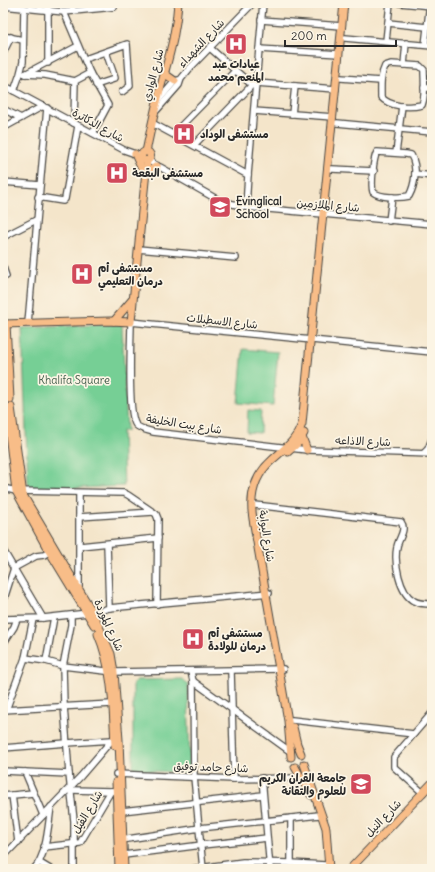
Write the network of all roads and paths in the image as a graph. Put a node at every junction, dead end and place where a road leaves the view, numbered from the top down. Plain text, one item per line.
1 (48, 3) edge
2 (72, 3) edge
3 (125, 3) edge
4 (130, 3) edge
5 (178, 3) edge
6 (253, 3) edge
7 (262, 3) edge
8 (344, 3) edge
9 (348, 3) edge
10 (390, 3) edge
11 (400, 3) edge
12 (430, 5) edge
13 (3, 6) edge
14 (104, 6) edge
15 (24, 8) junction
16 (114, 8) dead end
17 (48, 10) junction
18 (73, 11) junction
19 (64, 12) junction
20 (261, 20) junction
21 (388, 23) junction
22 (342, 26) junction
23 (427, 28) junction
24 (3, 36) edge
25 (11, 37) junction
26 (344, 38) junction
27 (23, 40) junction
28 (386, 41) junction
29 (406, 43) junction
30 (425, 45) junction
31 (78, 46) junction
32 (432, 46) edge
33 (210, 48) junction
34 (259, 49) junction
35 (106, 52) junction
36 (3, 53) edge
37 (339, 54) junction
38 (85, 59) junction
39 (48, 63) junction
40 (404, 65) junction
41 (235, 71) junction
42 (90, 73) junction
43 (23, 74) junction
44 (165, 74) junction
45 (341, 78) junction
46 (178, 80) junction
47 (380, 80) junction
48 (75, 81) junction
49 (254, 84) junction
50 (3, 85) edge
51 (96, 85) junction
52 (295, 86) junction
53 (424, 88) junction
54 (432, 88) edge
55 (336, 89) junction
56 (14, 91) junction
57 (122, 92) dead end
58 (157, 102) junction
59 (402, 106) junction
60 (45, 107) junction
61 (3, 109) edge
62 (254, 111) junction
63 (154, 112) junction
64 (292, 114) junction
65 (21, 118) junction
66 (335, 120) junction
67 (152, 123) junction
68 (76, 125) junction
69 (3, 128) edge
70 (400, 129) junction
71 (432, 132) edge
72 (93, 133) junction
73 (173, 134) junction
74 (194, 146) junction
75 (396, 153) junction
76 (145, 157) junction
77 (159, 167) junction
78 (332, 169) junction
79 (374, 172) junction
80 (415, 174) junction
81 (146, 175) junction
82 (248, 175) junction
83 (432, 176) edge
84 (3, 182) edge
85 (40, 186) junction
86 (38, 197) junction
87 (392, 197) junction
88 (246, 207) junction
89 (325, 215) junction
90 (36, 220) junction
91 (390, 221) junction
92 (432, 224) edge
93 (3, 237) edge
94 (138, 249) junction
95 (236, 258) dead end
96 (3, 267) edge
97 (6, 276) dead end
98 (133, 299) junction
99 (114, 321) junction
100 (131, 322) junction
101 (28, 323) junction
102 (5, 324) edge
103 (313, 341) junction
104 (432, 352) edge
105 (3, 370) edge
106 (6, 399) edge
107 (7, 408) edge
108 (302, 438) junction
109 (432, 439) edge
110 (290, 448) junction
111 (307, 450) junction
112 (424, 453) junction
113 (432, 454) edge
114 (3, 488) edge
115 (19, 491) junction
116 (79, 493) junction
117 (255, 505) junction
118 (153, 512) junction
119 (79, 517) junction
120 (158, 538) junction
121 (108, 544) junction
122 (49, 546) junction
123 (80, 546) junction
124 (3, 550) edge
125 (14, 568) junction
126 (79, 589) junction
127 (267, 593) junction
128 (3, 602) edge
129 (157, 604) junction
130 (432, 604) edge
131 (109, 608) junction
132 (90, 613) junction
133 (71, 616) junction
134 (43, 618) junction
135 (54, 618) junction
136 (3, 619) edge
137 (16, 619) junction
138 (33, 619) junction
139 (3, 644) edge
140 (25, 658) junction
141 (46, 661) junction
142 (63, 666) junction
143 (281, 670) junction
144 (231, 671) junction
145 (112, 672) junction
146 (190, 672) junction
147 (193, 681) junction
148 (112, 704) junction
149 (64, 706) junction
150 (4, 710) edge
151 (232, 710) junction
152 (432, 713) edge
153 (292, 720) junction
154 (414, 734) junction
155 (115, 740) junction
156 (66, 743) junction
157 (3, 748) edge
158 (291, 754) junction
159 (301, 754) junction
160 (304, 764) junction
161 (295, 767) junction
162 (3, 771) edge
163 (25, 772) junction
164 (69, 774) junction
165 (118, 774) junction
166 (194, 777) junction
167 (262, 778) junction
168 (302, 778) junction
169 (234, 779) junction
170 (432, 783) edge
171 (71, 788) junction
172 (114, 791) junction
173 (33, 793) junction
174 (423, 793) junction
175 (12, 795) junction
176 (263, 795) junction
177 (3, 796) edge
178 (197, 802) junction
179 (52, 807) junction
180 (122, 811) junction
181 (43, 815) junction
182 (319, 815) junction
183 (291, 818) junction
184 (265, 821) junction
185 (200, 828) junction
186 (267, 838) junction
187 (121, 840) junction
188 (18, 842) junction
189 (75, 844) junction
190 (202, 845) junction
191 (44, 848) junction
192 (124, 855) junction
193 (3, 857) edge
194 (242, 862) junction
195 (269, 862) junction
196 (40, 863) junction
197 (290, 863) junction
198 (203, 868) edge
199 (326, 868) edge
200 (34, 869) edge
201 (50, 869) edge
202 (74, 869) edge
203 (120, 869) edge
204 (124, 869) edge
205 (192, 869) edge
206 (243, 869) edge
207 (270, 869) edge
208 (350, 869) edge

1 - 17 street
2 - 18 street
3 - 4 street
5 - 44 main road, شارع الوادي
6 - 33 street, شارع الشهداء
7 - 20 street
8 - 22 main road
9 - 26 main road
10 - 21 street
11 - 12 street
12 - 23 street
13 - 15 street
14 - 16 street
14 - 18 street
15 - 17 street
15 - 27 street
17 - 19 street
17 - 39 street
18 - 19 street
19 - 31 street
20 - 22 street
20 - 34 street
21 - 23 street
21 - 28 street
22 - 37 main road
23 - 30 street
24 - 25 street
25 - 27 street
25 - 36 street
26 - 28 street
26 - 45 main road
27 - 43 street
28 - 29 street
29 - 30 street
29 - 40 street
30 - 32 street
31 - 38 street
31 - 39 street
33 - 41 street
33 - 46 street, شارع الشهداء
34 - 37 street
34 - 49 street
35 - 38 street
35 - 51 street
35 - 57 street
37 - 55 main road
38 - 42 street
39 - 43 street
40 - 47 street
40 - 53 street
41 - 49 street
41 - 73 street
42 - 48 street
42 - 51 street
43 - 48 street
43 - 56 street
44 - 46 main road
44 - 58 main road, شارع الوادي
45 - 47 street
45 - 66 main road
46 - 58 street, شارع الشهداء
46 - 63 street, شارع الشهداء
47 - 59 street
48 - 68 street
49 - 52 street
49 - 62 street
49 - 74 street
50 - 56 street, شارع الدكاترة
51 - 72 street
52 - 55 street
52 - 64 street
53 - 54 street
53 - 59 street
55 - 66 main road
56 - 60 street, شارع الدكاترة
58 - 63 main road, شارع الوادي
59 - 70 street
60 - 65 street
60 - 68 street, شارع الدكاترة
60 - 85 street
61 - 65 street
62 - 64 street
62 - 82 street
63 - 67 main road, شارع الوادي
64 - 66 street
65 - 69 street
66 - 70 street
66 - 78 main road
66 - 89 main road
67 - 73 street
67 - 76 main road, شارع الوادي
68 - 72 street, شارع الدكاترة
68 - 86 street
70 - 71 street
70 - 75 street
72 - 76 street, شارع الدكاترة
73 - 74 street
74 - 82 street
75 - 79 street
75 - 80 street
76 - 77 street, شارع الدكاترة
76 - 81 main road, شارع الوادي
76 - 81 main road
77 - 81 main road
77 - 88 street, شارع الملازمين
78 - 79 street
78 - 89 main road
79 - 87 street
80 - 83 street
80 - 87 street
81 - 94 main road, شارع الوادي
82 - 88 street
84 - 85 street
85 - 86 street
86 - 90 street
87 - 91 street
88 - 89 street, شارع الملازمين
89 - 91 street, شارع الملازمين
89 - 103 main road, شارع البوابة
90 - 93 street
90 - 101 street
91 - 92 street, شارع الملازمين
94 - 95 street
94 - 98 main road, شارع الوادي
96 - 97 street
98 - 99 main road
98 - 100 main road, شارع الوادي
99 - 100 main road
99 - 101 main road
100 - 103 street, شارع الاسطبلات
100 - 110 street, شارع بيت الخليفة
101 - 102 main road
102 - 106 main road
103 - 104 street, شارع الاسطبلات
103 - 108 main road, شارع البوابة
103 - 110 main road, شارع البوابة
105 - 106 main road
106 - 107 main road, شارع الموردة
107 - 115 main road, شارع الموردة
108 - 110 main road, شارع البوابة
108 - 111 main road
109 - 112 street
110 - 111 street, شارع الاذاعه
110 - 117 main road, شارع البوابة
110 - 127 main road, شارع البوابة
111 - 112 street, شارع الاذاعه
112 - 113 street, شارع الاذاعه
114 - 115 street
115 - 116 street
115 - 122 main road, شارع الموردة
116 - 118 street
116 - 119 street
117 - 127 main road, شارع البوابة
117 - 130 street
118 - 119 street
118 - 120 street
119 - 123 street
120 - 121 street
120 - 129 street
121 - 123 street
121 - 131 street
122 - 125 street
122 - 126 main road, شارع الموردة
122 - 132 main road, شارع الموردة
123 - 126 street
124 - 125 street
125 - 128 street
125 - 134 street
126 - 132 main road, شارع الموردة
127 - 129 street
127 - 143 main road, شارع البوابة
129 - 131 street
131 - 132 street
132 - 133 street
132 - 145 main road, شارع الموردة
133 - 135 street
133 - 142 street
134 - 135 street
134 - 138 street
135 - 141 street
136 - 137 street
137 - 138 street
137 - 139 street
138 - 140 street
140 - 141 street
140 - 150 street
141 - 142 street
142 - 145 street
142 - 149 street
143 - 144 street
143 - 153 main road, شارع البوابة
143 - 158 main road, شارع البوابة
144 - 146 street
144 - 151 street
145 - 146 street
145 - 148 main road, شارع الموردة
145 - 155 main road, شارع الموردة
146 - 147 street
147 - 151 street
147 - 166 street
148 - 149 street
148 - 155 main road, شارع الموردة
149 - 150 street
149 - 156 street
151 - 158 street
151 - 169 street
152 - 154 street
153 - 154 street
153 - 159 main road, شارع البوابة
154 - 174 street
155 - 156 street
155 - 165 main road, شارع الموردة
155 - 171 street
156 - 157 street
156 - 164 street
158 - 159 main road
158 - 161 main road
159 - 160 main road
160 - 161 main road
160 - 199 main road
161 - 168 main road
162 - 163 street
163 - 164 street
163 - 173 street
164 - 171 street
165 - 166 street, شارع حامد توفيق
165 - 172 main road, شارع الموردة
165 - 180 main road, شارع الموردة
166 - 169 street, شارع حامد توفيق
166 - 178 street
167 - 168 street, شارع حامد توفيق
167 - 169 street, شارع حامد توفيق
167 - 176 street
168 - 182 main road
170 - 174 main road, شارع النيل
171 - 172 street
171 - 179 street
171 - 189 street
172 - 187 main road, شارع الموردة
172 - 189 street, شارع الفيل
173 - 175 street
173 - 181 street
174 - 208 main road, شارع النيل
175 - 177 street
175 - 188 street
176 - 178 street
176 - 184 street
178 - 180 street
178 - 185 street
179 - 181 street
179 - 191 street
180 - 187 main road, شارع الموردة
181 - 188 street
182 - 183 street
182 - 199 main road
183 - 184 street
183 - 197 street
184 - 185 street
184 - 186 street
185 - 187 street
185 - 190 street
186 - 190 street
186 - 195 street
187 - 192 main road, شارع الموردة
187 - 203 main road, شارع الموردة
188 - 193 street
189 - 191 street
189 - 202 street
190 - 192 street
190 - 198 street
191 - 196 street
192 - 204 main road, شارع الموردة
194 - 195 street
194 - 198 street
194 - 206 street
195 - 197 street
195 - 207 street
196 - 200 street
196 - 201 street
197 - 199 street
198 - 205 street

